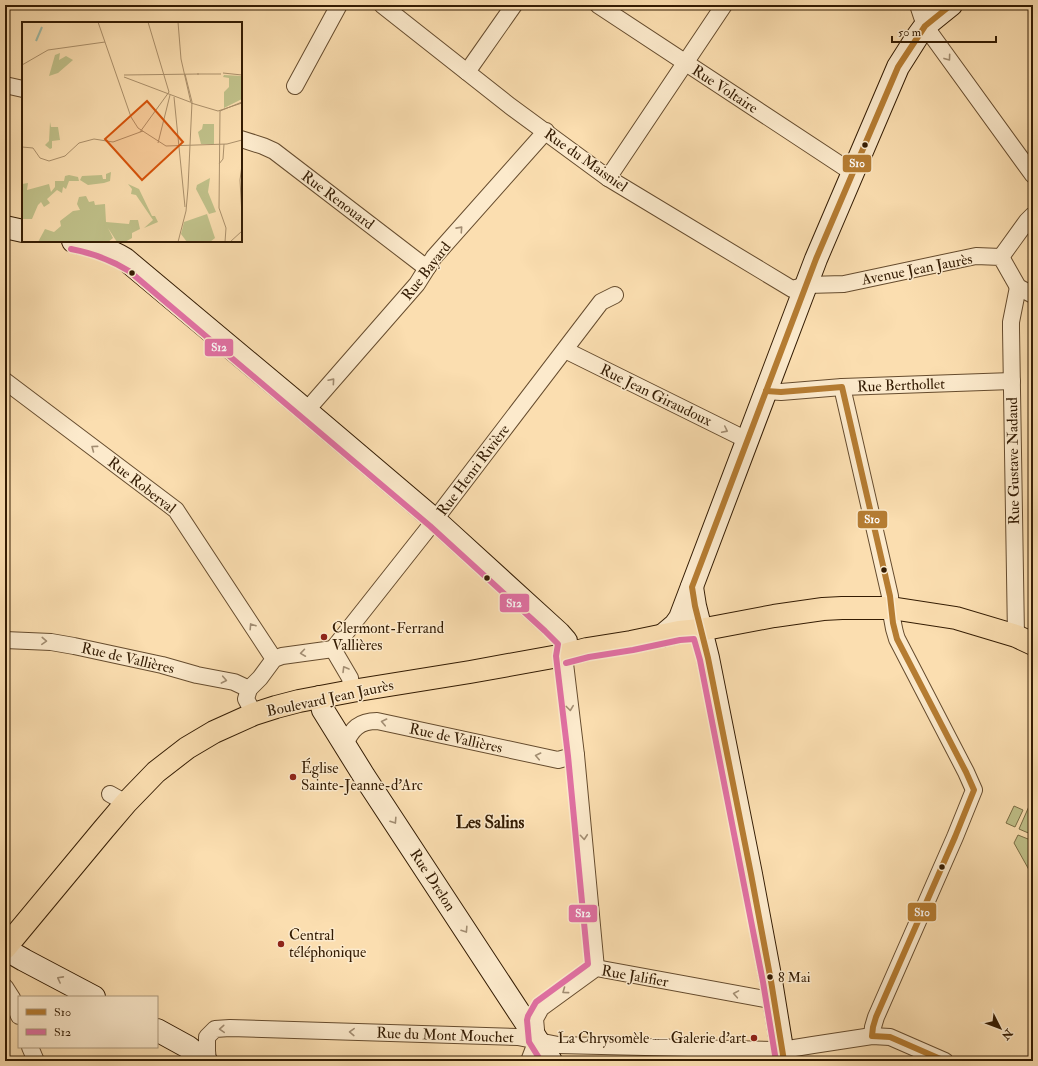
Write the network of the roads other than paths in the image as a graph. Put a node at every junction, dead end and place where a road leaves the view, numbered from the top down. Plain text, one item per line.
1 (339, 5) edge
2 (382, 5) edge
3 (514, 5) edge
4 (598, 5) edge
5 (724, 5) edge
6 (918, 5) edge
7 (951, 5) edge
8 (925, 26) junction
9 (685, 62) junction
10 (467, 72) junction
11 (5, 84) edge
12 (295, 86) dead end
13 (22, 89) edge
14 (546, 132) junction
15 (243, 140) edge
16 (853, 173) junction
17 (1033, 175) edge
18 (608, 178) junction
19 (1033, 215) edge
20 (5, 227) edge
21 (22, 231) edge
22 (78, 242) edge
23 (1001, 257) junction
24 (428, 267) junction
25 (806, 285) junction
26 (1018, 287) junction
27 (615, 295) dead end
28 (1033, 295) edge
29 (565, 350) junction
30 (5, 381) edge
31 (1012, 381) junction
32 (842, 387) junction
33 (766, 391) junction
34 (306, 411) junction
35 (747, 440) junction
36 (435, 520) junction
37 (692, 587) junction
38 (891, 608) junction
39 (700, 630) junction
40 (662, 636) junction
41 (5, 640) edge
42 (1024, 640) edge
43 (333, 649) junction
44 (564, 655) junction
45 (274, 659) junction
46 (249, 689) junction
47 (352, 691) junction
48 (320, 697) junction
49 (254, 714) junction
50 (345, 744) junction
51 (576, 755) junction
52 (5, 949) edge
53 (596, 968) junction
54 (5, 987) edge
55 (92, 996) edge
56 (774, 1001) junction
57 (18, 1013) edge
58 (158, 1031) edge
59 (872, 1036) junction
60 (207, 1037) junction
61 (537, 1040) junction
62 (188, 1047) junction
63 (30, 1048) edge
64 (783, 1055) edge
65 (36, 1061) edge
66 (207, 1061) edge
67 (529, 1061) edge
68 (551, 1061) edge
69 (945, 1061) edge

1 - 12 street
2 - 10 street, Rue du Maisniel
3 - 10 street
4 - 9 street, Rue Voltaire
5 - 9 street
6 - 8 street
7 - 8 main road
8 - 16 main road
8 -> 17 street
9 - 16 street, Rue Voltaire
9 - 18 street
10 - 14 street, Rue du Maisniel
11 - 13 street
14 - 18 street, Rue du Maisniel
24 -> 14 street, Rue Bayard
15 - 24 street, Rue Renouard
16 - 25 main road
18 - 25 street, Rue du Maisniel
19 - 23 street
20 - 21 main road
22 - 34 main road
23 - 25 street, Avenue Jean Jaurès
23 - 26 street
34 -> 24 street, Rue Bayard
25 - 33 main road
26 - 28 street
26 - 31 street, Rue Gustave Nadaud
27 - 29 street, Rue Henri Rivière
29 -> 35 street, Rue Jean Giraudoux
29 - 36 street, Rue Henri Rivière
45 -> 30 street, Rue Roberval
31 - 32 street, Rue Berthollet
31 - 42 street, Rue Gustave Nadaud
32 - 33 street, Rue Berthollet
32 - 38 street
33 - 35 main road
34 - 36 main road
35 - 37 main road
36 - 43 street, Rue Henri Rivière
36 - 44 main road
37 - 39 main road
37 - 40 main road
38 - 39 main road, Boulevard Jean Jaurès
38 - 42 main road, Boulevard Jean Jaurès
38 - 59 street
39 - 40 main road, Boulevard Jean Jaurès
39 - 56 main road
40 - 44 main road, Boulevard Jean Jaurès
41 -> 46 street, Rue de Vallières
43 -> 45 street
47 -> 43 street
44 - 47 main road, Boulevard Jean Jaurès
44 -> 51 street
45 - 46 street
46 - 49 street
47 - 48 main road, Boulevard Jean Jaurès
48 - 49 main road, Boulevard Jean Jaurès
48 - 50 main road, Rue Drelon
49 - 52 main road, Boulevard Jean Jaurès
51 -> 50 street, Rue de Vallières
50 -> 61 main road, Rue Drelon
51 -> 53 street
55 -> 52 main road
56 -> 53 street, Rue Jalifier
53 -> 61 street, Rue Jalifier
54 - 57 street
56 - 64 main road
58 - 62 main road
59 - 64 street, Rue du Mont Mouchet
59 - 69 street, Rue du Mont Mouchet
61 -> 60 street, Rue du Mont Mouchet
60 - 62 street, Rue du Mont Mouchet
60 - 66 street
61 - 64 street, Rue du Mont Mouchet
61 - 67 street
61 - 68 main road, Rue Drelon
62 - 66 main road
63 - 65 street

